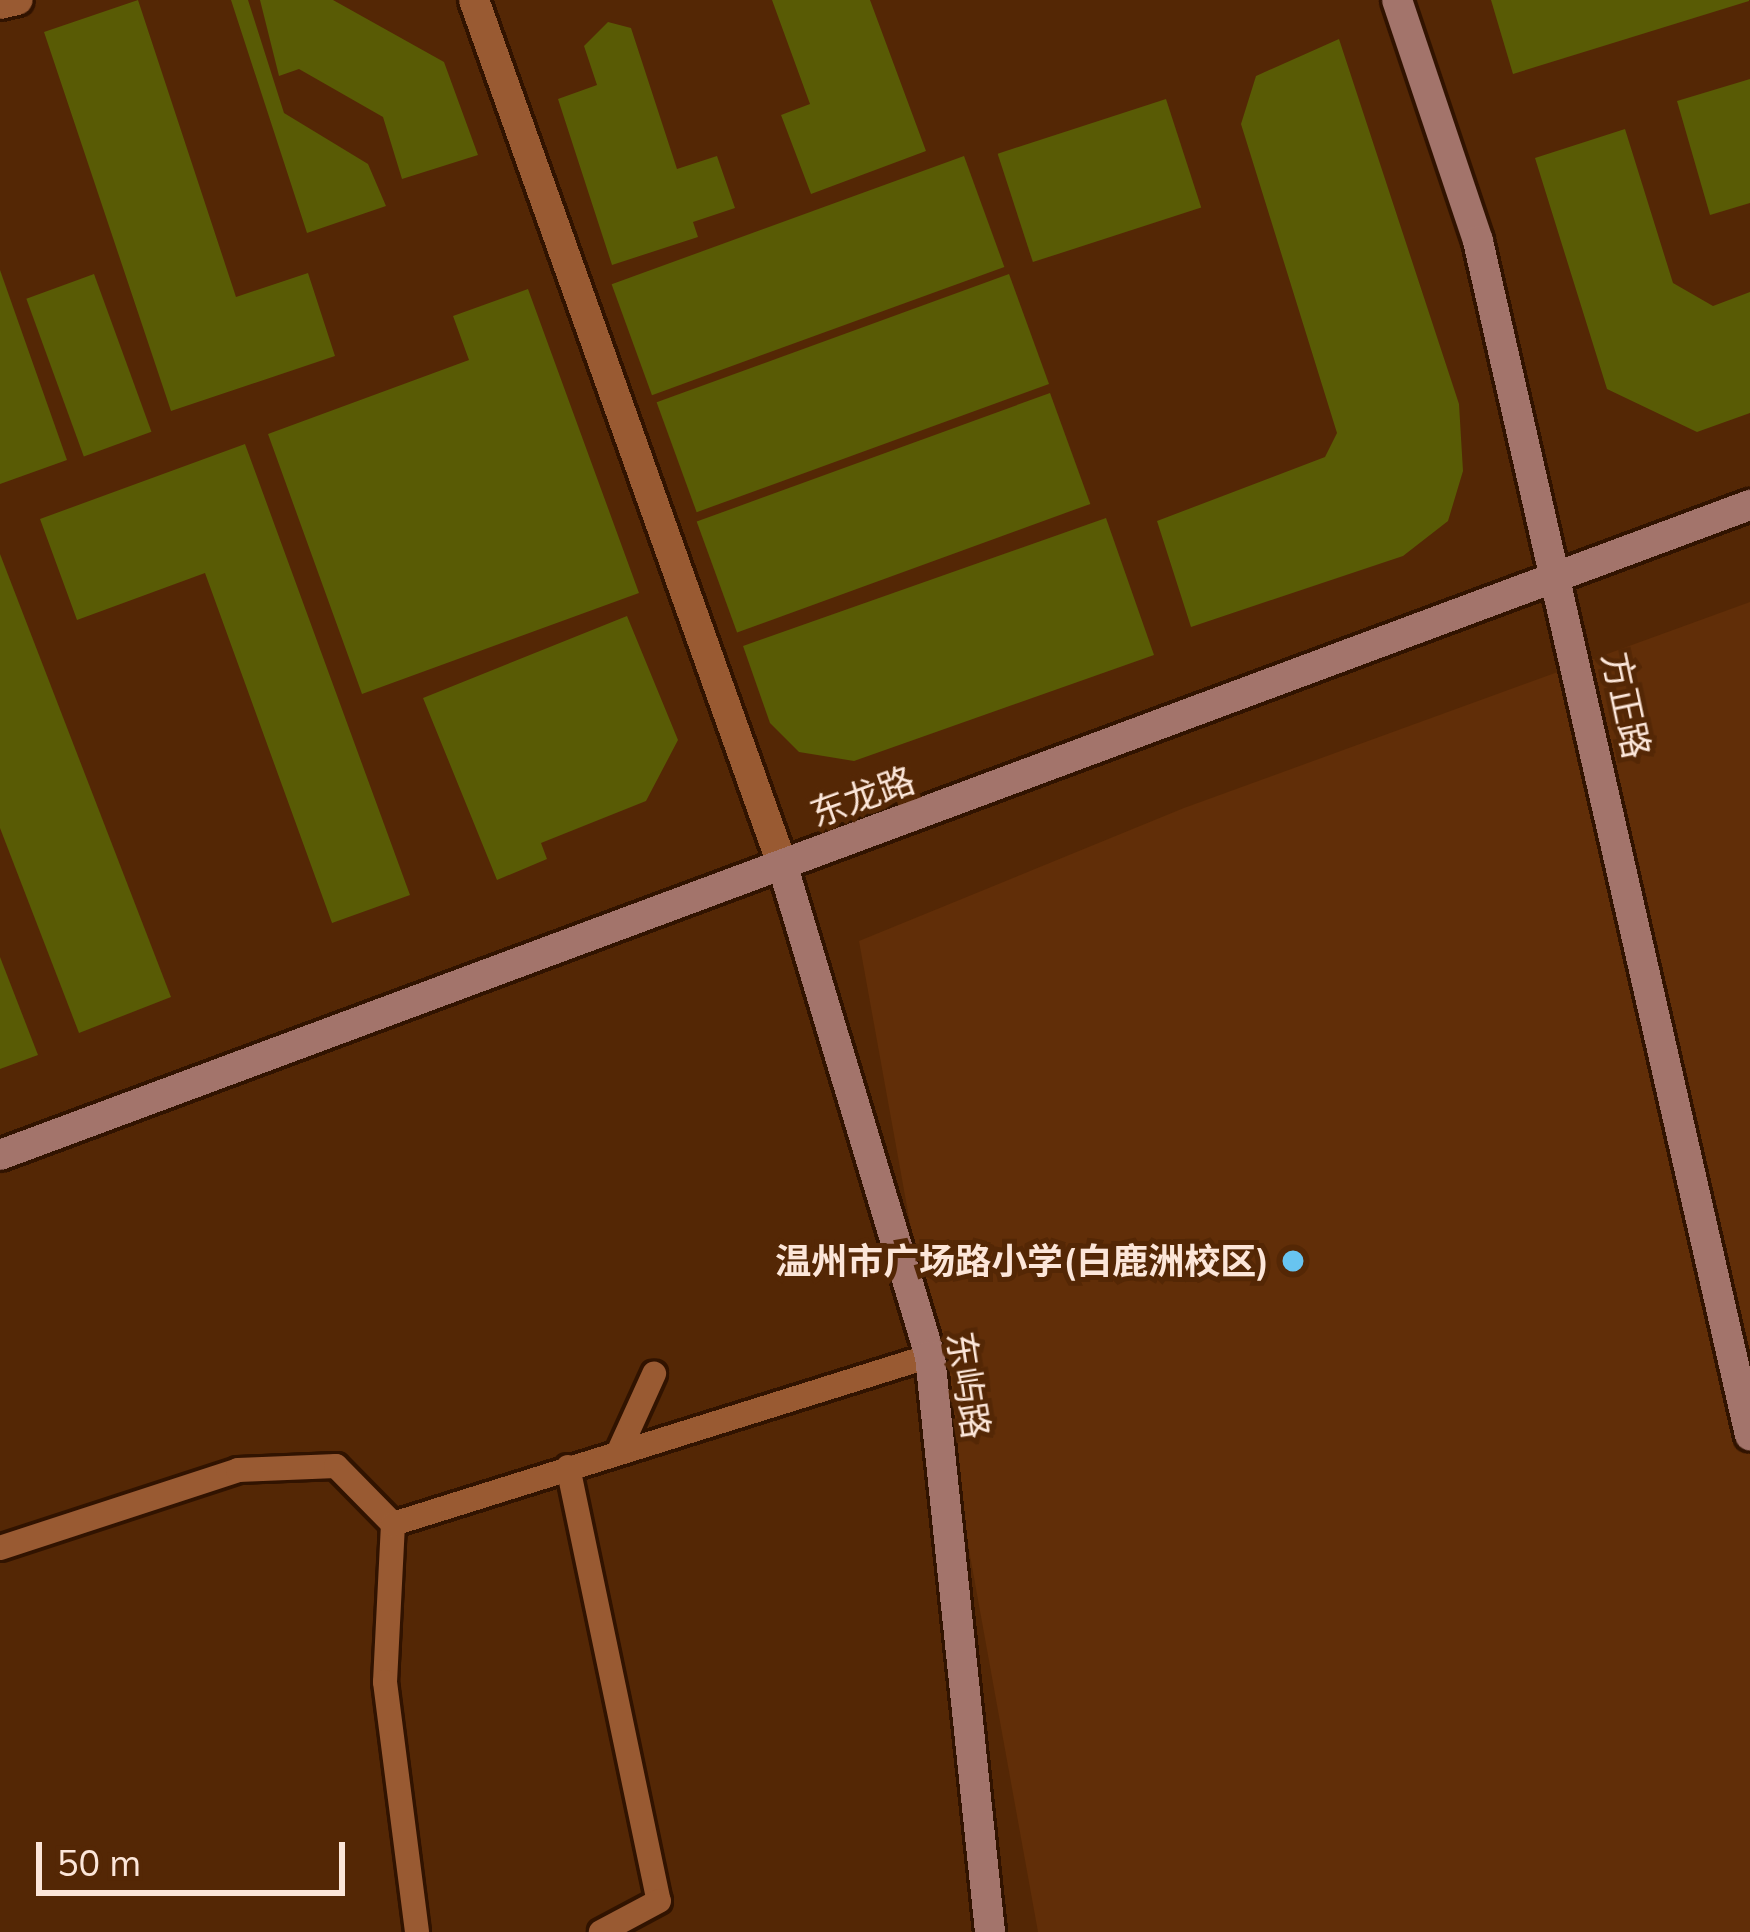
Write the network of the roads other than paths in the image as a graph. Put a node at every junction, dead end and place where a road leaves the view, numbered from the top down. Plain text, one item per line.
1 (19, 0) edge
2 (474, 0) edge
3 (1397, 0) edge
4 (0, 4) edge
5 (1750, 505) edge
6 (1559, 578) junction
7 (783, 867) junction
8 (0, 1155) edge
9 (930, 1356) junction
10 (653, 1374) dead end
11 (1750, 1436) edge
12 (619, 1451) junction
13 (568, 1467) junction
14 (393, 1524) junction
15 (0, 1548) edge
16 (417, 1932) edge
17 (601, 1932) edge
18 (990, 1932) edge

1 - 4 street
2 - 7 street
3 - 6 street, 方正路
5 - 6 street, 东龙路
6 - 7 street, 东龙路
6 - 11 street, 方正路
7 - 8 street, 东龙路
7 - 9 street, 东屿路
9 - 12 lane
9 - 18 street, 东屿路
10 - 12 lane
12 - 13 lane
13 - 14 lane
13 - 17 lane
14 - 15 lane
14 - 16 lane

